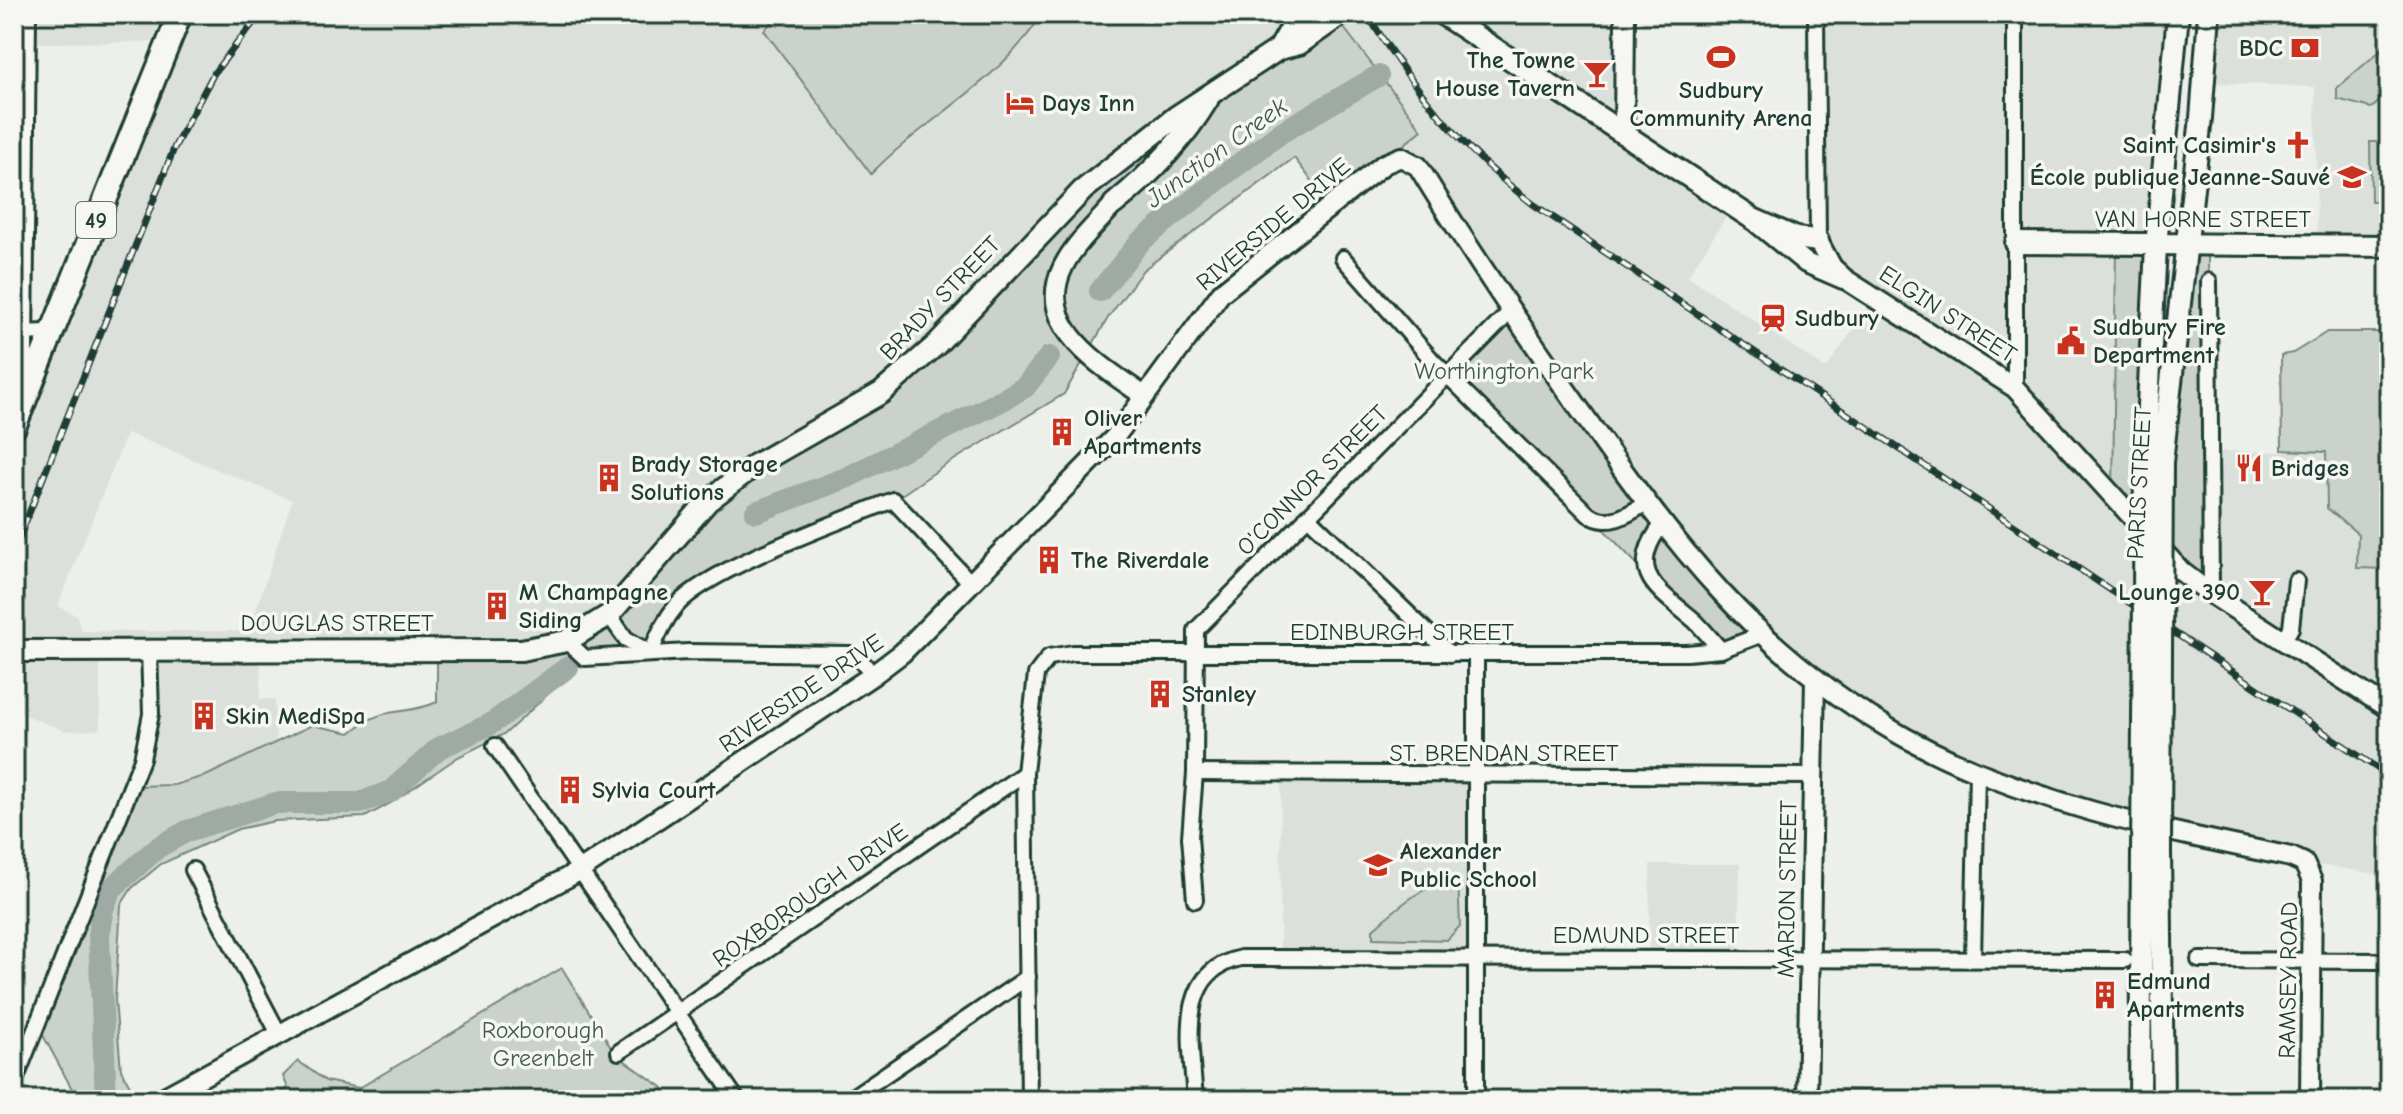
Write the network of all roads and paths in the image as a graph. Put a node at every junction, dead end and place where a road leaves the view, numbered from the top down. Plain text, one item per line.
1 (28, 14) edge
2 (180, 14) edge
3 (1312, 14) edge
4 (1442, 14) edge
5 (1625, 14) edge
6 (1816, 14) edge
7 (2015, 14) edge
8 (2178, 14) edge
9 (2209, 14) edge
10 (1336, 18) dead end
11 (1279, 49) junction
12 (1212, 93) junction
13 (1624, 133) junction
14 (1126, 155) junction
15 (20, 157) edge
16 (1114, 204) junction
17 (1753, 219) junction
18 (1818, 241) junction
19 (2016, 243) junction
20 (2156, 246) junction
21 (2186, 246) junction
22 (2389, 246) edge
23 (1343, 258) dead end
24 (1845, 279) junction
25 (2209, 281) dead end
26 (1511, 311) junction
27 (50, 332) junction
28 (20, 333) edge
29 (1447, 375) junction
30 (29, 388) junction
31 (2015, 388) junction
32 (1144, 396) junction
33 (14, 427) edge
34 (2153, 464) junction
35 (1646, 503) junction
36 (1307, 516) junction
37 (1662, 525) junction
38 (2296, 581) dead end
39 (970, 582) junction
40 (2211, 594) junction
41 (609, 615) junction
42 (1763, 634) junction
43 (2284, 640) junction
44 (567, 641) junction
45 (149, 649) junction
46 (1721, 650) junction
47 (14, 651) edge
48 (651, 653) junction
49 (1196, 653) junction
50 (1450, 654) junction
51 (1476, 654) junction
52 (873, 675) junction
53 (1815, 678) junction
54 (2389, 709) edge
55 (495, 746) dead end
56 (1977, 772) junction
57 (1025, 773) junction
58 (1195, 773) junction
59 (1477, 775) junction
60 (1812, 776) junction
61 (2151, 851) junction
62 (193, 870) dead end
63 (581, 870) junction
64 (1195, 900) dead end
65 (1477, 956) junction
66 (1810, 957) junction
67 (1973, 959) junction
68 (2125, 960) dead end
69 (2199, 960) dead end
70 (2312, 960) junction
71 (2389, 961) edge
72 (1028, 977) junction
73 (677, 1013) junction
74 (280, 1036) junction
75 (619, 1052) dead end
76 (14, 1083) edge
77 (159, 1100) edge
78 (737, 1100) edge
79 (848, 1100) edge
80 (1029, 1100) edge
81 (1195, 1100) edge
82 (1476, 1100) edge
83 (1807, 1100) edge
84 (2140, 1100) edge
85 (2163, 1100) edge
86 (2310, 1100) edge

1 - 15 street
2 - 27 main road, 49
3 - 11 main road, BRADY STREET
4 - 13 main road
5 - 13 street
6 - 18 street
7 - 19 street
8 - 20 main road, PARIS STREET
9 - 21 main road, PARIS STREET
10 - 11 main road, BRADY STREET
11 - 12 main road, BRADY STREET
12 - 14 main road, BRADY STREET
12 - 16 main road
13 - 17 main road
14 - 16 main road
14 - 41 main road, BRADY STREET
15 - 28 street
16 - 32 street
17 - 18 main road
17 - 24 street
18 - 24 street, ELGIN STREET
19 - 20 main road, VAN HORNE STREET
19 - 31 street
20 - 21 main road, VAN HORNE STREET
20 - 34 main road, PARIS STREET
21 - 22 main road, VAN HORNE STREET
21 - 34 main road, PARIS STREET
23 - 29 street
24 - 31 street, ELGIN STREET
25 - 40 street
26 - 29 street, O'CONNOR STREET
26 - 32 street, RIVERSIDE DRIVE
26 - 35 street
27 - 28 street
27 - 30 main road, 49
28 - 30 street
29 - 35 street
29 - 36 street, O'CONNOR STREET
30 - 33 main road, 49
31 - 40 street, ELGIN STREET
32 - 39 street, RIVERSIDE DRIVE
34 - 61 main road, PARIS STREET, bridge
35 - 37 street
36 - 49 street, O'CONNOR STREET
36 - 50 street
37 - 42 street
37 - 46 street
38 - 43 street
39 - 48 street
39 - 52 street, RIVERSIDE DRIVE
40 - 43 street, ELGIN STREET
41 - 44 main road, BRADY STREET
41 - 48 street
42 - 46 street, EDINBURGH STREET
42 - 53 street
43 - 54 street, ELGIN STREET
44 - 45 main road, DOUGLAS STREET
44 - 48 street
45 - 47 main road, DOUGLAS STREET
45 - 76 street
46 - 51 street, EDINBURGH STREET
48 - 52 street
49 - 50 street, EDINBURGH STREET
49 - 57 street, EDINBURGH STREET
49 - 58 street, O'CONNOR STREET
50 - 51 street, EDINBURGH STREET
51 - 59 street
52 - 63 street, RIVERSIDE DRIVE
53 - 56 street
53 - 60 street, MARION STREET
55 - 63 street
56 - 67 street
56 - 70 street, RAMSEY ROAD
57 - 72 street
57 - 73 street, ROXBOROUGH DRIVE
58 - 59 street, ST. BRENDAN STREET
58 - 64 street, O'CONNOR STREET
59 - 60 street, ST. BRENDAN STREET
59 - 65 street
60 - 66 street, MARION STREET
61 - 84 main road, PARIS STREET
61 - 85 main road, PARIS STREET
62 - 74 street
63 - 73 street
63 - 74 street, RIVERSIDE DRIVE
65 - 66 street, EDMUND STREET
65 - 81 street, EDMUND STREET
65 - 82 street
66 - 67 street, EDMUND STREET
66 - 83 street, MARION STREET
67 - 68 street, EDMUND STREET
69 - 70 street
70 - 71 street
70 - 86 street, RAMSEY ROAD
72 - 79 street
72 - 80 street
73 - 75 street, ROXBOROUGH DRIVE
73 - 78 street
74 - 77 street, RIVERSIDE DRIVE

